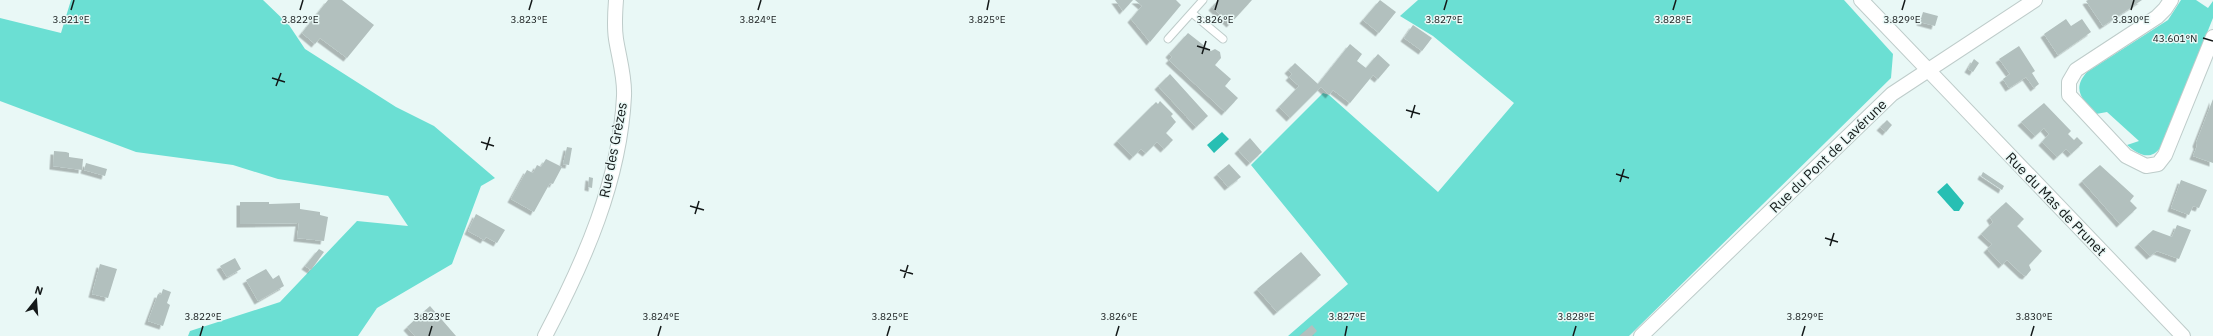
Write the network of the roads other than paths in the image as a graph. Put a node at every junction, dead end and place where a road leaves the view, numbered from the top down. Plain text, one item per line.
1 (616, 0) edge
2 (1204, 0) edge
3 (1861, 0) edge
4 (2035, 0) edge
5 (2171, 0) edge
6 (1192, 13) junction
7 (2213, 37) edge
8 (1168, 39) dead end
9 (1223, 39) dead end
10 (1928, 71) junction
11 (545, 336) edge
12 (1641, 336) edge
13 (2183, 336) edge

1 - 11 street, Rue des Grèzes
2 - 6 lane
3 - 10 street, Rue du Mas de Prunet
4 - 10 street, Rue du Pont de Lavérune
5 - 7 street
6 - 8 lane
6 - 9 lane
10 - 12 street, Rue du Pont de Lavérune
10 - 13 street, Rue du Mas de Prunet

